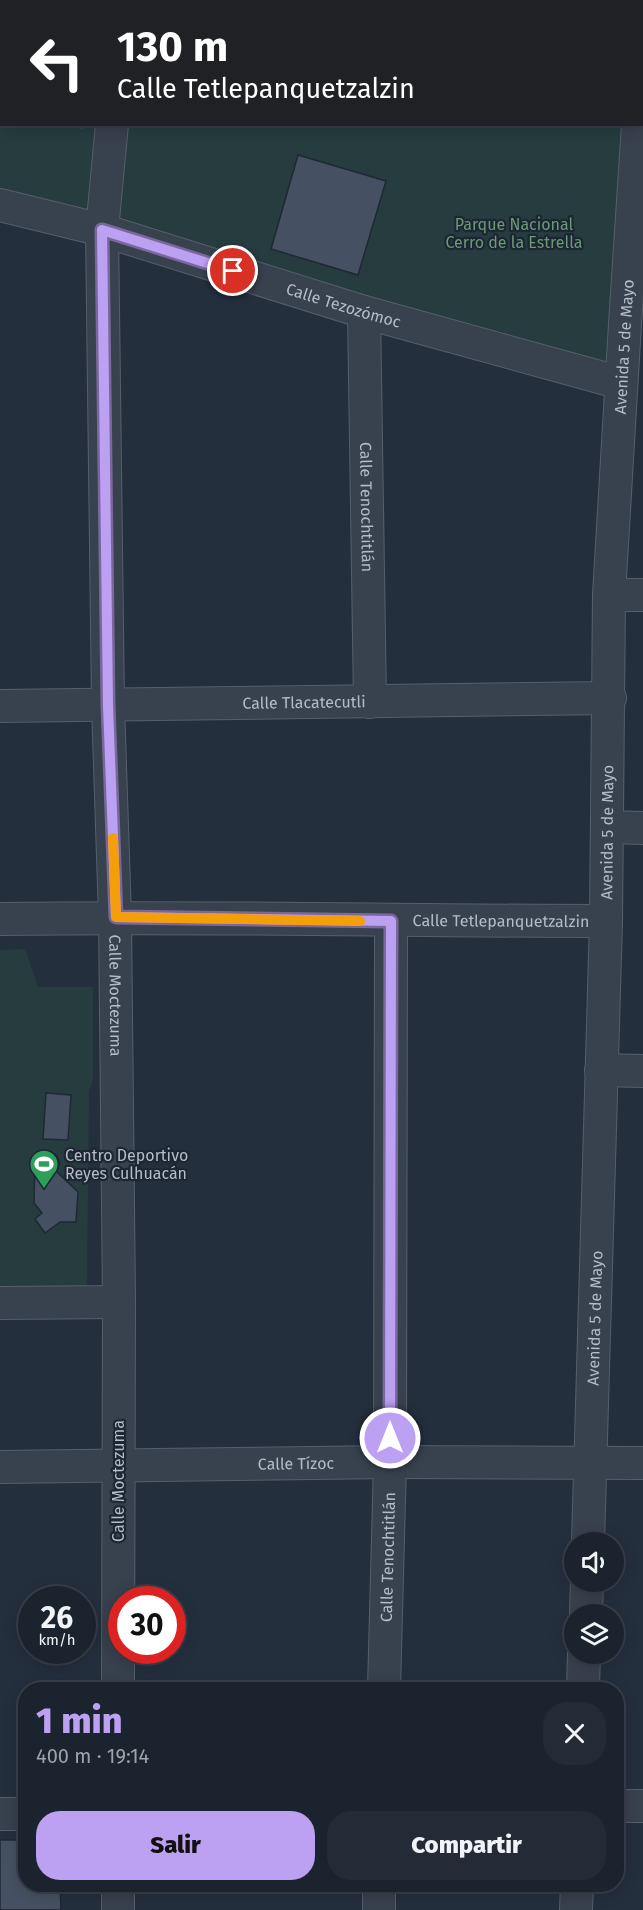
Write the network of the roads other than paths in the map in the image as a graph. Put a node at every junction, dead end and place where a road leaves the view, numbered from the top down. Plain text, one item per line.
1 (112, 126) edge
2 (638, 126) edge
3 (0, 205) edge
4 (102, 230) junction
5 (364, 312) junction
6 (634, 325) edge
7 (621, 383) junction
8 (609, 595) junction
9 (643, 595) edge
10 (610, 698) junction
11 (370, 702) junction
12 (108, 705) junction
13 (0, 706) edge
14 (607, 827) junction
15 (643, 828) edge
16 (116, 917) junction
17 (0, 919) edge
18 (391, 921) junction
19 (606, 921) junction
20 (601, 1070) junction
21 (643, 1071) edge
22 (119, 1302) junction
23 (0, 1303) edge
24 (390, 1462) junction
25 (591, 1462) junction
26 (643, 1463) edge
27 (117, 1465) junction
28 (0, 1467) edge
29 (588, 1532) edge
30 (584, 1664) edge
31 (118, 1682) edge
32 (384, 1682) edge
33 (583, 1682) edge
34 (624, 1806) edge
35 (643, 1806) edge
36 (0, 1814) edge
37 (18, 1814) edge
38 (118, 1892) edge
39 (380, 1892) edge
40 (577, 1892) edge
41 (118, 1910) edge
42 (379, 1910) edge
43 (576, 1910) edge

1 - 4 street, Calle Moctezuma
2 - 6 street, Avenida 5 de Mayo
3 - 4 street, Calle Tezozómoc
4 - 5 street, Calle Tezozómoc
4 - 12 street, Calle Moctezuma
5 - 7 street, Calle Tezozómoc
5 - 11 street, Calle Tenochtitlán
6 - 7 street, Avenida 5 de Mayo
7 - 8 street, Avenida 5 de Mayo
8 - 9 street
8 - 10 street, Avenida 5 de Mayo
10 - 11 street, Calle Tlacatecutli
10 - 14 street, Avenida 5 de Mayo
11 - 12 street, Calle Tlacatecutli
12 - 13 street, Calle Tlacatecutli
12 - 16 street, Calle Moctezuma
14 - 15 street
14 - 19 street, Avenida 5 de Mayo
16 - 17 street, Calle Tetlepanquetzalzin
16 - 18 street, Calle Tetlepanquetzalzin
16 - 22 street, Calle Moctezuma
18 - 19 street, Calle Tetlepanquetzalzin
18 - 24 street, Calle Tenochtitlán
19 - 20 street, Avenida 5 de Mayo
20 - 21 street
20 - 25 street, Avenida 5 de Mayo
22 - 23 street
22 - 27 street, Calle Moctezuma
24 - 25 street, Calle Tízoc
24 - 27 street, Calle Tízoc
24 - 32 street, Calle Tenochtitlán
25 - 26 street, Calle Tízoc
25 - 29 street, Avenida 5 de Mayo
27 - 28 street, Calle Tízoc
27 - 31 street, Calle Moctezuma
30 - 33 street
34 - 35 street
36 - 37 street
38 - 41 street
39 - 42 street
40 - 43 street

